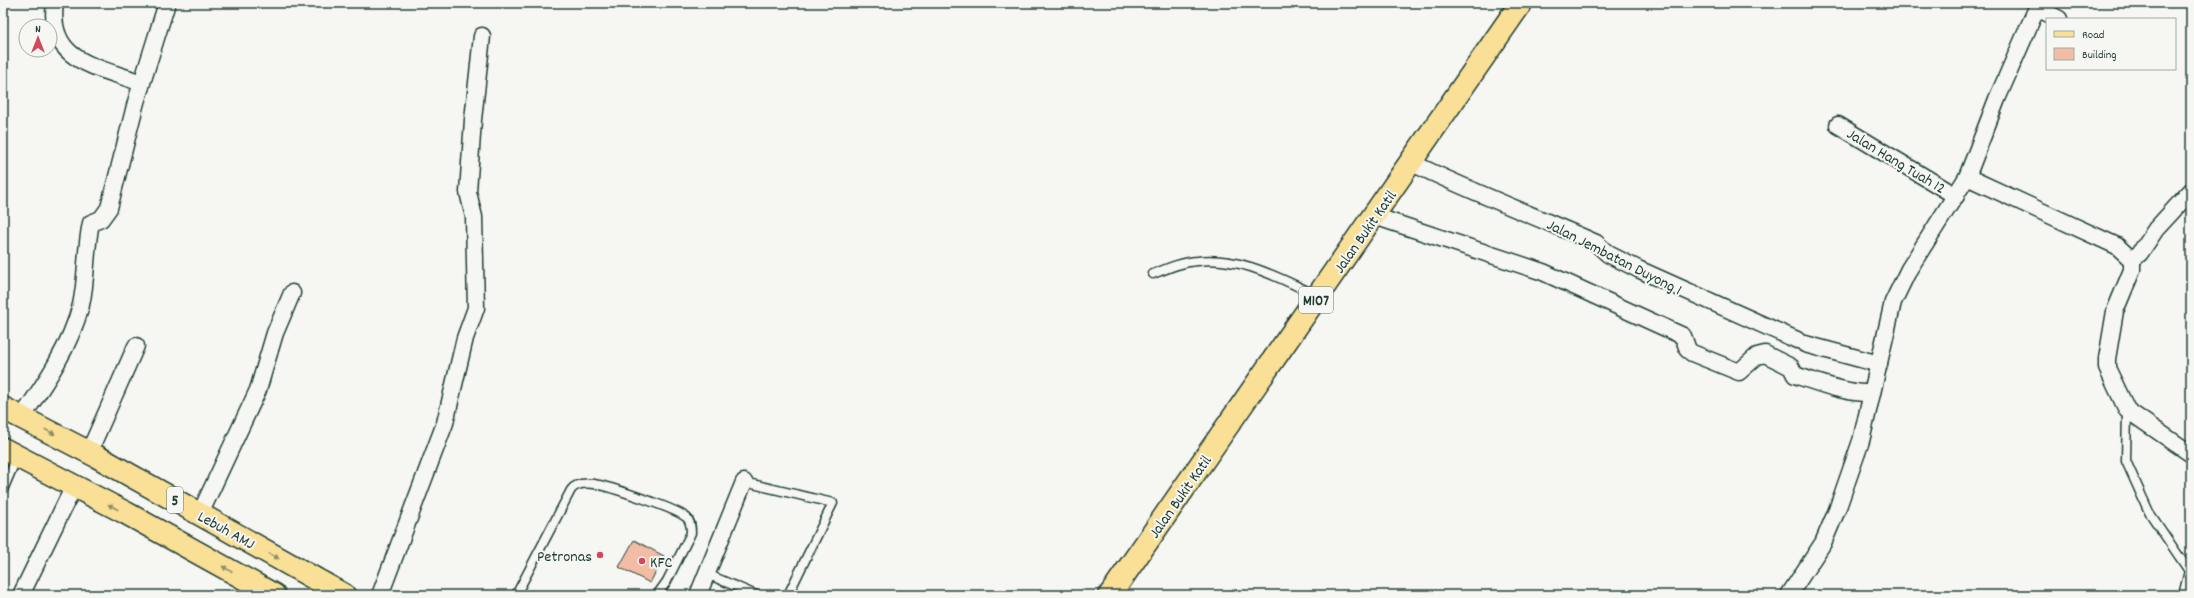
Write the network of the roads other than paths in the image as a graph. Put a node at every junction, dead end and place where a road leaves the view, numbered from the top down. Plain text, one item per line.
1 (55, 3) edge
2 (167, 3) edge
3 (1521, 3) edge
4 (2038, 6) edge
5 (2056, 18) edge
6 (482, 36) dead end
7 (141, 86) junction
8 (1838, 125) dead end
9 (1412, 163) junction
10 (1967, 177) junction
11 (2191, 191) edge
12 (1956, 196) junction
13 (1374, 216) junction
14 (2132, 260) junction
15 (1154, 274) dead end
16 (292, 292) dead end
17 (1319, 296) junction
18 (136, 346) dead end
19 (1879, 364) junction
20 (1872, 392) junction
21 (2127, 410) junction
22 (12, 413) edge
23 (89, 452) junction
24 (10, 453) edge
25 (2191, 454) edge
26 (744, 482) joint
27 (74, 486) junction
28 (3, 490) edge
29 (200, 514) junction
30 (707, 574) junction
31 (21, 595) edge
32 (274, 595) edge
33 (344, 595) edge
34 (380, 595) edge
35 (516, 595) edge
36 (657, 595) edge
37 (698, 595) edge
38 (756, 595) edge
39 (788, 595) edge
40 (1110, 595) edge
41 (1789, 595) edge
42 (2183, 595) edge

1 - 7 street
2 - 7 street
3 - 9 main road, Jalan Bukit Katil / M107
4 - 5 street
4 - 10 street
6 - 34 street
7 - 22 street
8 - 12 street, Jalan Hang Tuah 12
9 - 13 main road, Jalan Bukit Katil / M107
9 - 19 street, Jalan Jembatan Duyong 1
10 - 12 street
10 - 14 street
11 - 14 street
12 - 19 street
13 - 17 main road, Jalan Bukit Katil / M107
13 - 20 street
14 - 21 street
15 - 17 lane
16 - 29 street
17 - 40 main road, Jalan Bukit Katil / M107
18 - 23 street
19 - 20 street
20 - 41 street
21 - 25 street
21 - 42 lane
22 -> 23 main road, Lebuh AMJ / 5
23 - 29 main road, Lebuh AMJ / 5
24 - 27 main road, 5
24 - 28 lane
26 - 30 street
26 - 39 lane
27 - 31 street
32 -> 27 main road, 5
29 -> 33 main road, Lebuh AMJ / 5
30 - 37 street
30 - 38 lane
35 - 36 lane

